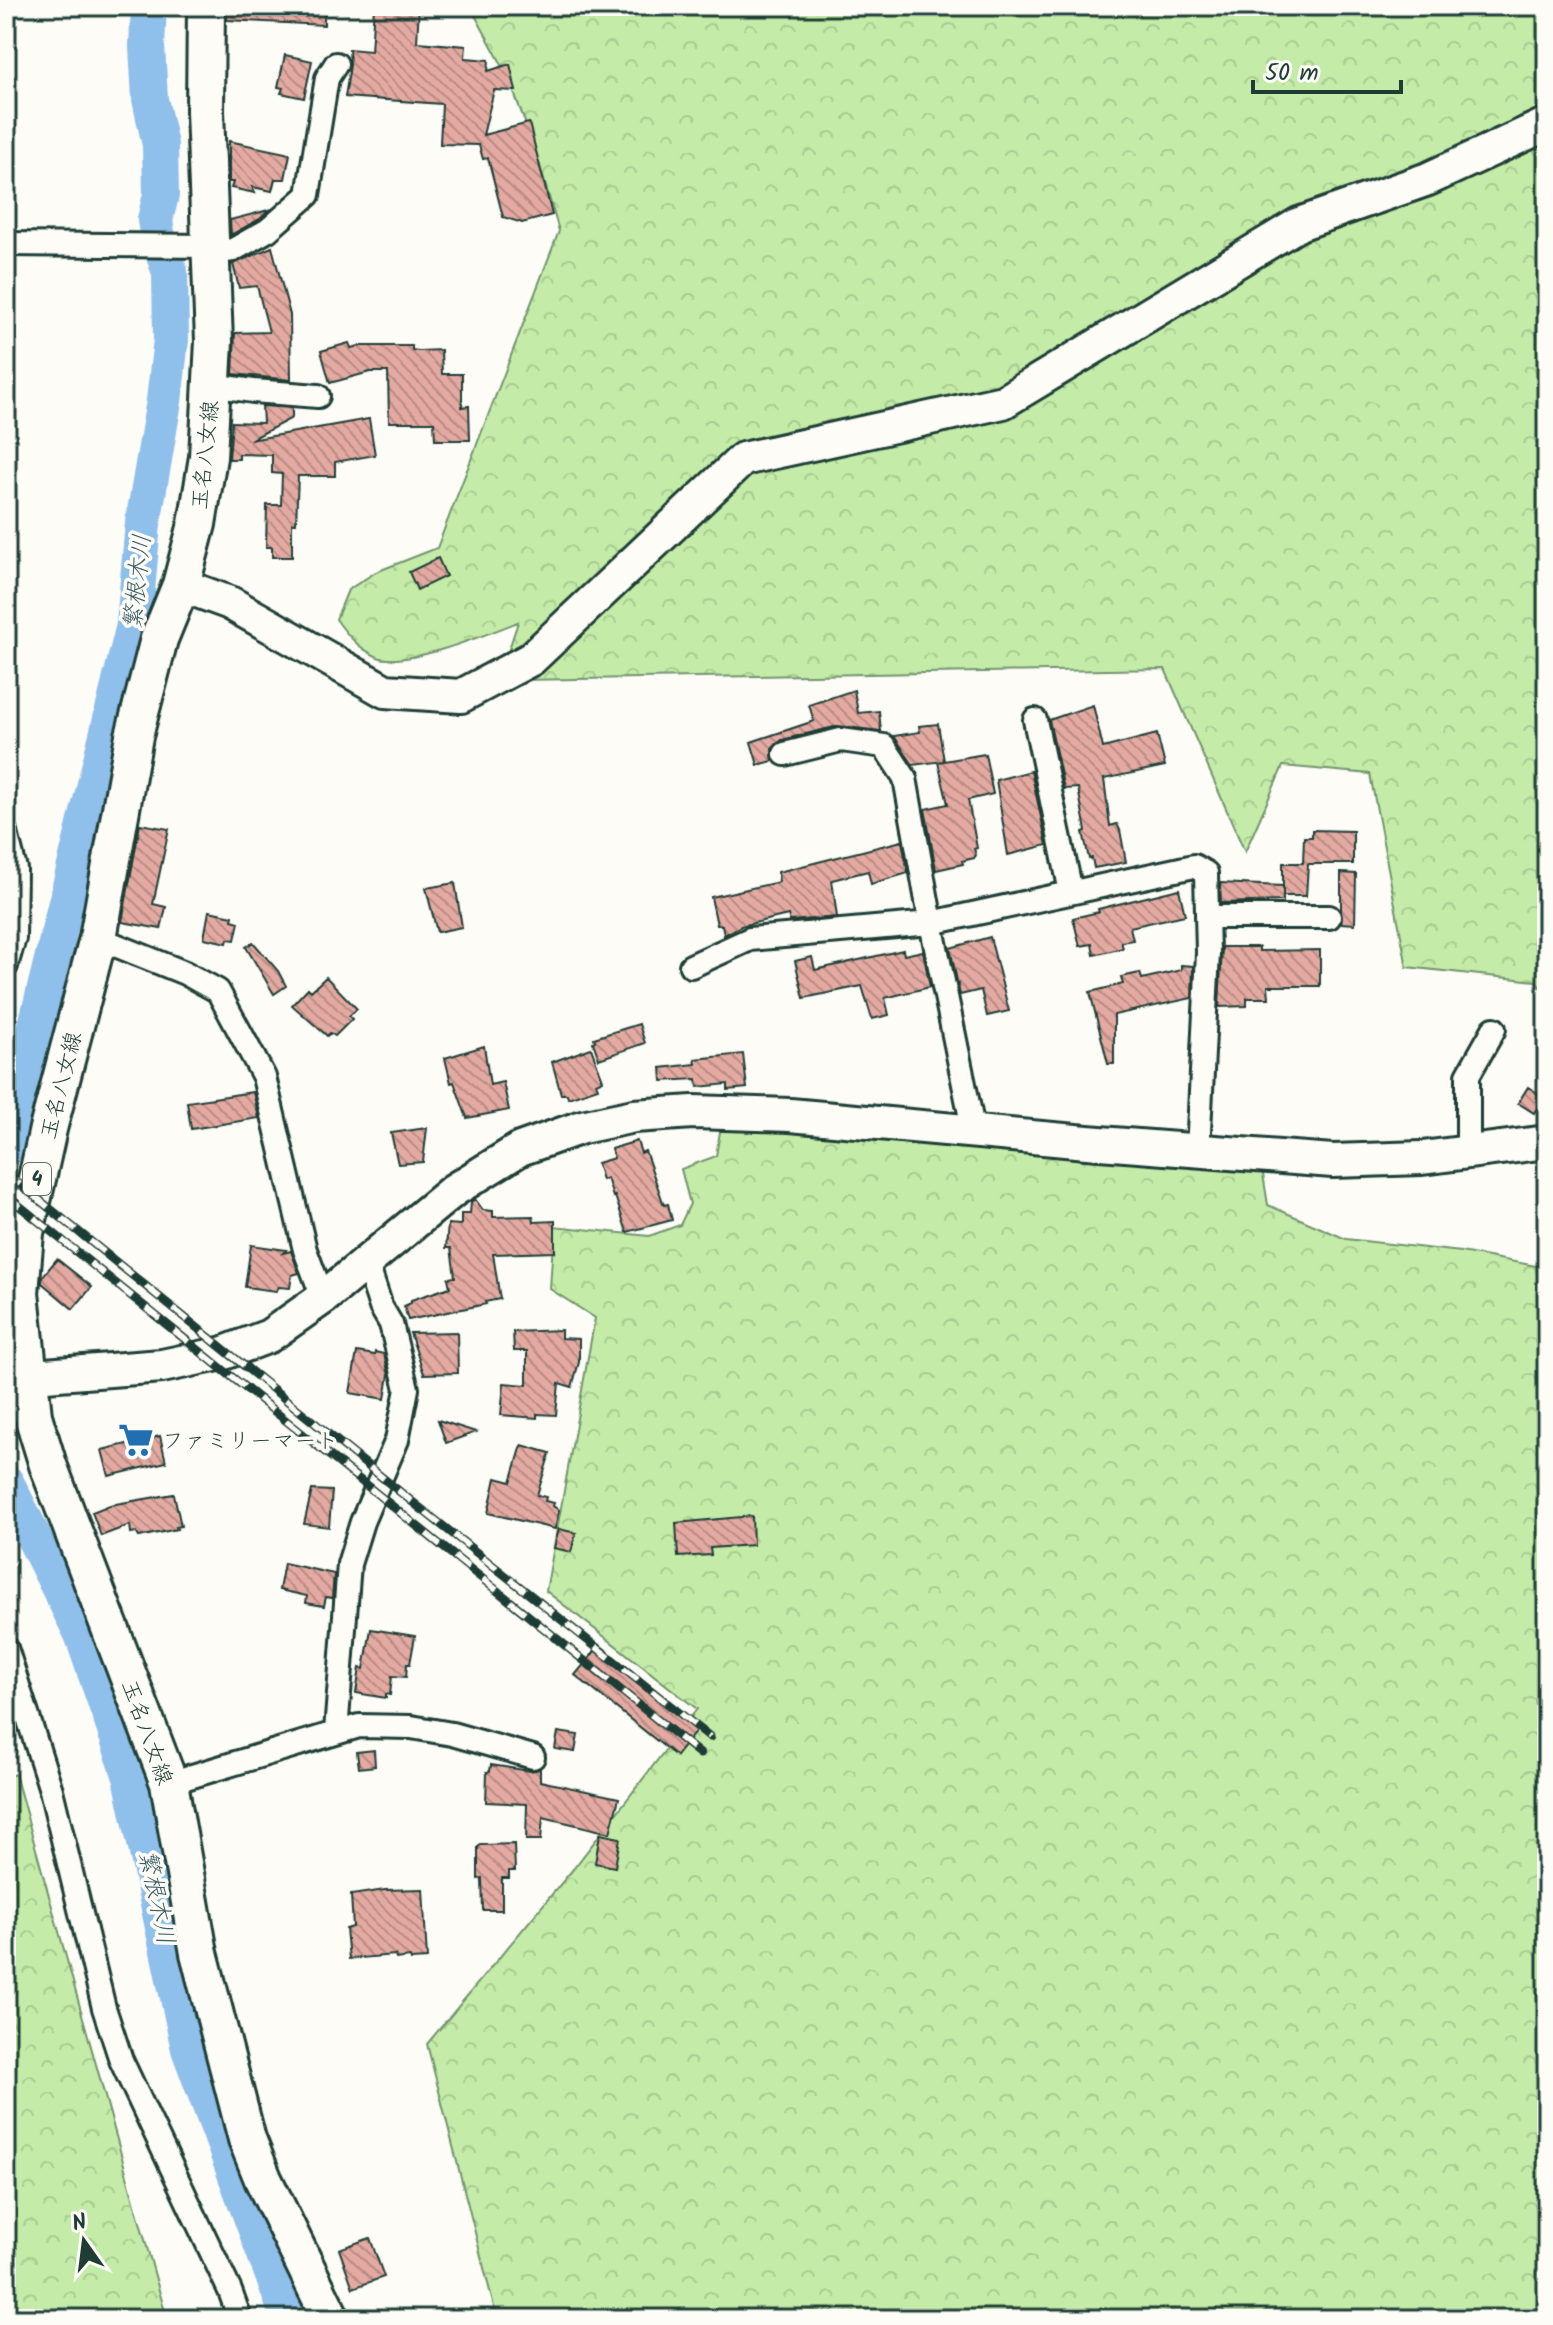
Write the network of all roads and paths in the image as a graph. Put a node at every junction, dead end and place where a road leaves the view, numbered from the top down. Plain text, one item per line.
1 (206, 6) edge
2 (336, 64) dead end
3 (1547, 124) edge
4 (6, 244) edge
5 (203, 248) junction
6 (212, 385) junction
7 (318, 396) dead end
8 (181, 585) junction
9 (1035, 720) dead end
10 (785, 754) dead end
11 (6, 833) edge
12 (1071, 892) junction
13 (1207, 917) junction
14 (1329, 917) dead end
15 (931, 923) junction
16 (98, 938) junction
17 (6, 966) edge
18 (691, 966) dead end
19 (1494, 1029) dead end
20 (974, 1133) junction
21 (1547, 1142) edge
22 (1198, 1151) junction
23 (1468, 1152) junction
24 (366, 1261) junction
25 (323, 1298) junction
26 (17, 1377) edge
27 (6, 1648) edge
28 (336, 1732) junction
29 (533, 1757) dead end
30 (169, 1783) junction
31 (240, 2319) edge
32 (331, 2319) edge

1 - 5 main road, 玉名八女線 / 4
2 - 5 street
3 - 8 street
4 - 5 street
5 - 6 main road, 玉名八女線 / 4
6 - 7 street
6 - 8 main road, 玉名八女線 / 4
8 - 16 main road, 玉名八女線 / 4
9 - 12 street
10 - 15 street
11 - 17 street
12 - 13 street
12 - 15 street
13 - 14 street
13 - 22 street
15 - 18 street
15 - 20 street
16 - 25 street
16 - 26 main road, 玉名八女線 / 4
19 - 23 street
20 - 22 street
20 - 24 street
21 - 23 street
22 - 23 street
24 - 25 street
24 - 28 street
25 - 26 street
26 - 30 main road, 玉名八女線 / 4
27 - 31 street
28 - 29 street
28 - 30 street
30 - 32 main road, 玉名八女線 / 4

